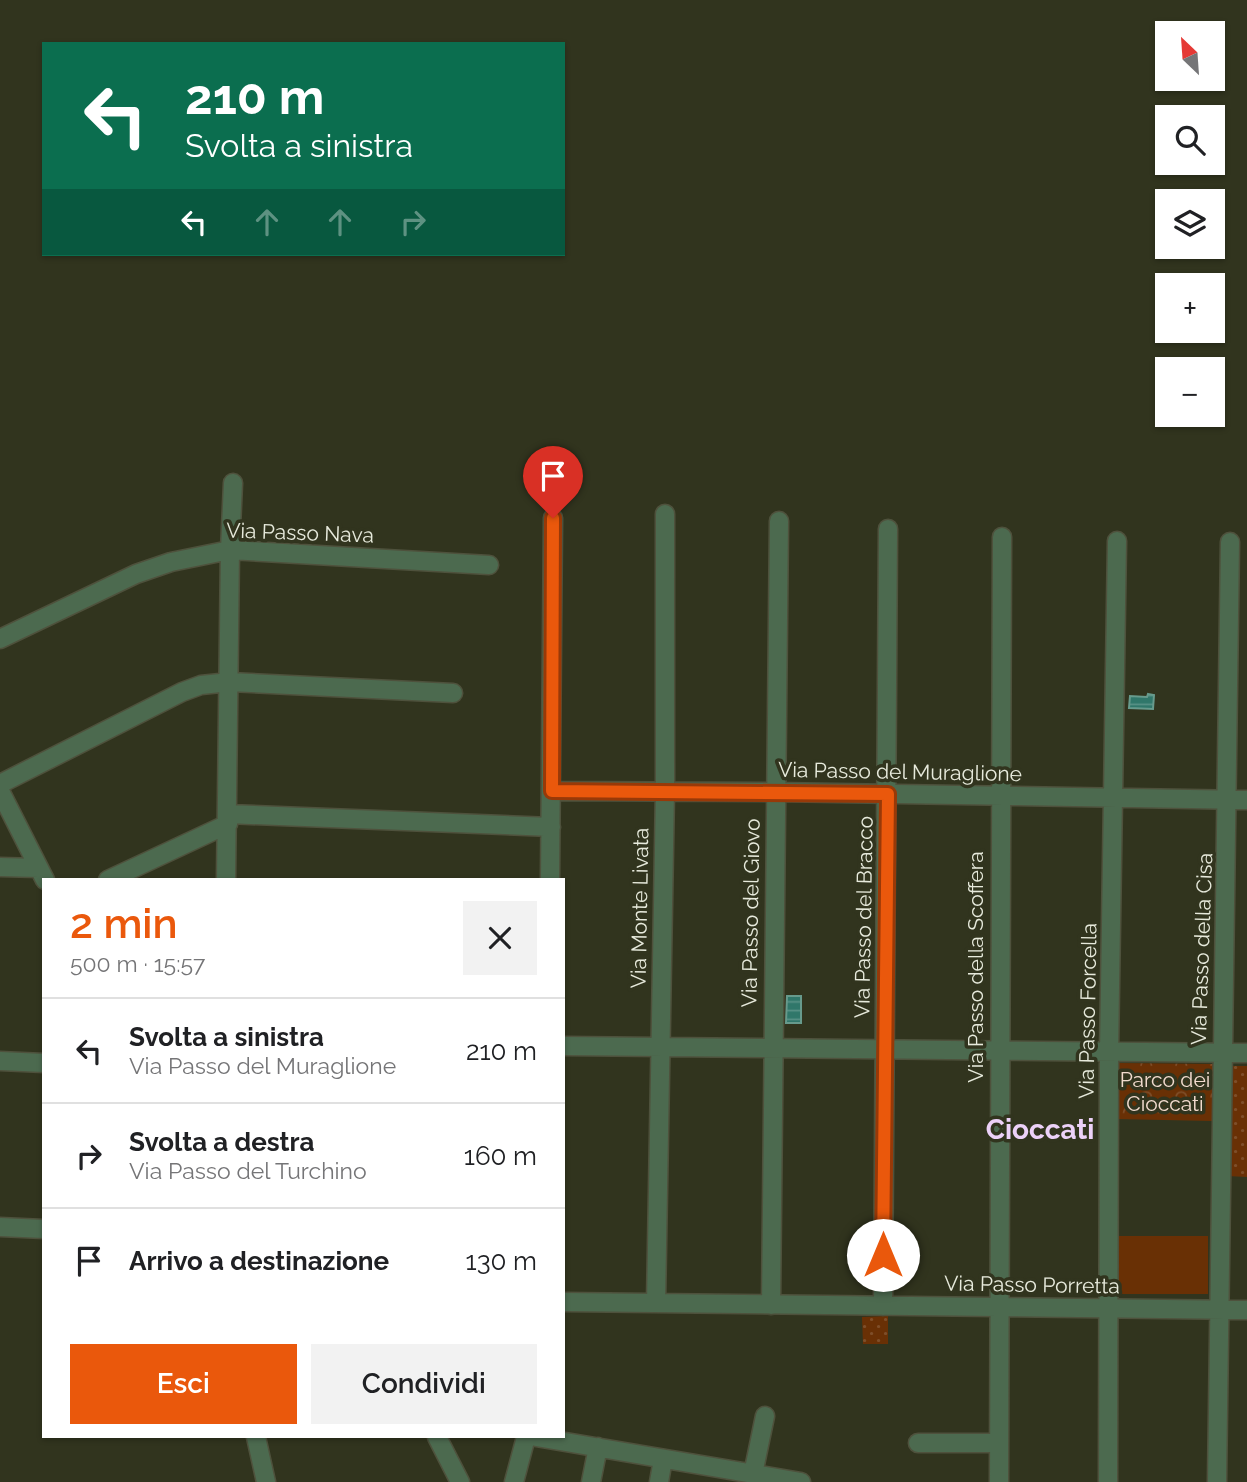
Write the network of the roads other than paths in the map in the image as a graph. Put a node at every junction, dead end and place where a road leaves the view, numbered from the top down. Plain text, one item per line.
1 (233, 483) dead end
2 (665, 514) dead end
3 (553, 518) dead end
4 (779, 521) dead end
5 (888, 529) dead end
6 (1002, 537) dead end
7 (1118, 541) dead end
8 (1230, 542) dead end
9 (230, 550) junction
10 (489, 565) dead end
11 (0, 639) edge
12 (230, 682) junction
13 (453, 693) dead end
14 (552, 791) junction
15 (665, 791) junction
16 (776, 792) junction
17 (1, 793) edge
18 (888, 794) junction
19 (1000, 796) junction
20 (1115, 799) junction
21 (1229, 800) junction
22 (1247, 800) edge
23 (228, 819) junction
24 (551, 827) junction
25 (0, 867) edge
26 (42, 874) edge
27 (112, 878) edge
28 (226, 878) edge
29 (550, 878) edge
30 (565, 1046) edge
31 (661, 1048) junction
32 (772, 1049) junction
33 (885, 1050) junction
34 (999, 1052) junction
35 (1109, 1052) junction
36 (1222, 1052) junction
37 (1247, 1053) edge
38 (0, 1061) edge
39 (42, 1063) edge
40 (0, 1227) edge
41 (42, 1229) edge
42 (565, 1302) edge
43 (656, 1303) junction
44 (771, 1305) junction
45 (883, 1306) junction
46 (998, 1308) junction
47 (1108, 1309) junction
48 (1219, 1310) junction
49 (1247, 1310) edge
50 (765, 1416) dead end
51 (256, 1438) edge
52 (438, 1438) edge
53 (526, 1438) edge
54 (542, 1438) edge
55 (918, 1443) dead end
56 (999, 1443) junction
57 (598, 1447) junction
58 (663, 1459) junction
59 (754, 1474) junction
60 (725, 1476) edge
61 (266, 1482) edge
62 (460, 1482) edge
63 (514, 1482) edge
64 (591, 1482) edge
65 (659, 1482) edge
66 (801, 1482) edge
67 (999, 1482) edge
68 (1108, 1482) edge
69 (1217, 1482) edge

1 - 9 street
2 - 15 street, Via Monte Livata
3 - 14 street
4 - 16 street, Via Passo del Giovo
5 - 18 street, Via Passo del Bracco
6 - 19 street, Via Passo della Scoffera
7 - 20 street, Via Passo Forcella
8 - 21 street, Via Passo della Cisa
9 - 10 street, Via Passo Nava
9 - 11 street, Via Passo Nava
9 - 12 street
12 - 13 street
12 - 17 street
12 - 23 street
14 - 15 street, Via Passo del Muraglione
14 - 24 street
15 - 16 street, Via Passo del Muraglione
15 - 31 street, Via Monte Livata
16 - 18 street, Via Passo del Muraglione
16 - 32 street, Via Passo del Giovo
17 - 26 street
18 - 19 street, Via Passo del Muraglione
18 - 33 street, Via Passo del Bracco
19 - 20 street, Via Passo del Muraglione
19 - 34 street, Via Passo della Scoffera
20 - 21 street, Via Passo del Muraglione
20 - 35 street, Via Passo Forcella
21 - 22 street, Via Passo del Muraglione
21 - 36 street, Via Passo della Cisa
23 - 24 street
23 - 27 street
23 - 28 street
24 - 29 street
25 - 26 street
30 - 31 street
31 - 32 street
31 - 43 street, Via Monte Livata
32 - 33 street
32 - 44 street, Via Passo del Giovo
33 - 34 street
33 - 45 street, Via Passo del Bracco
34 - 35 street
34 - 46 street, Via Passo della Scoffera
35 - 36 street
35 - 47 street, Via Passo Forcella
36 - 37 street
36 - 48 street, Via Passo della Cisa
38 - 39 street
40 - 41 street
42 - 43 street, Via Passo Porretta
43 - 44 street, Via Passo Porretta
44 - 45 street, Via Passo Porretta
45 - 46 street, Via Passo Porretta
46 - 47 street, Via Passo Porretta
46 - 56 street, Via Passo della Scoffera
47 - 48 street, Via Passo Porretta
47 - 68 street, Via Passo Forcella
48 - 49 street, Via Passo Porretta
48 - 69 street, Via Passo della Cisa
50 - 59 street
51 - 61 street
52 - 62 street
53 - 63 street
54 - 57 street
55 - 56 street
56 - 67 street, Via Passo della Scoffera
57 - 58 street
57 - 64 street
58 - 60 street
58 - 65 street
59 - 60 street
59 - 66 street

